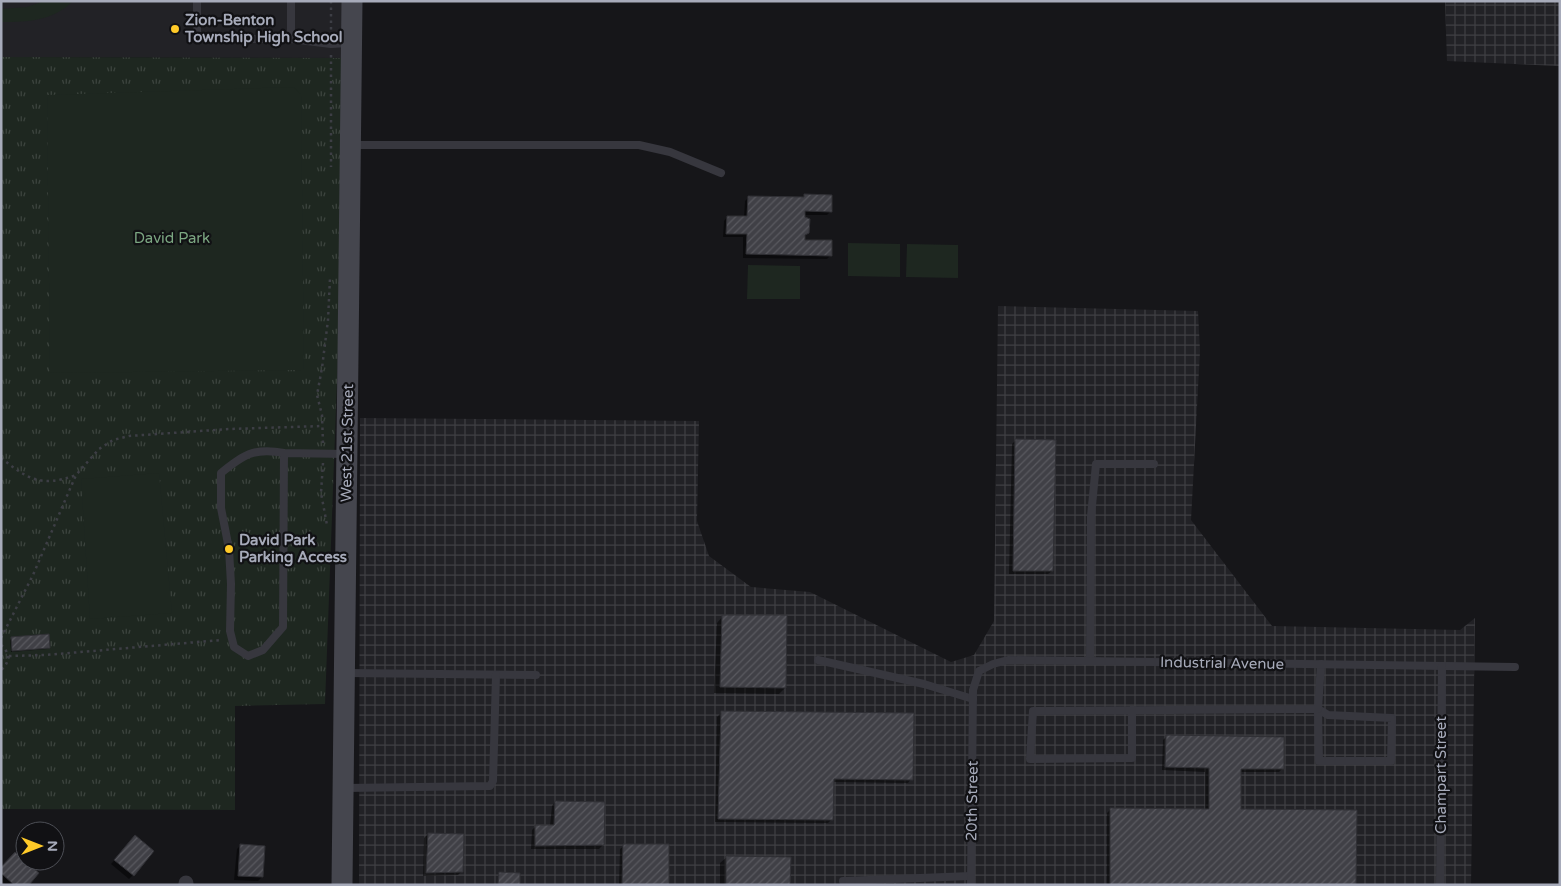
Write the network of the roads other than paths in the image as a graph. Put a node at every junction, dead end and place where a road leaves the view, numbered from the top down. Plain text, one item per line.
1 (197, 1) edge
2 (291, 1) edge
3 (352, 1) edge
4 (291, 39) junction
5 (351, 43) junction
6 (350, 145) junction
7 (721, 173) dead end
8 (284, 453) junction
9 (347, 454) junction
10 (1154, 464) dead end
11 (818, 660) dead end
12 (1090, 661) junction
13 (1321, 664) junction
14 (1442, 666) junction
15 (1515, 667) dead end
16 (344, 673) junction
17 (496, 675) junction
18 (536, 675) dead end
19 (973, 699) junction
20 (1318, 709) junction
21 (1132, 710) junction
22 (972, 717) joint
23 (343, 788) junction
24 (843, 881) dead end
25 (971, 881) edge
26 (342, 885) edge
27 (1440, 885) edge

1 - 4 lane
2 - 4 lane
3 - 5 street, West 21st Street
4 - 5 lane
5 - 6 street, West 21st Street
6 - 7 lane
6 - 9 street, West 21st Street
8 - 8 lane
8 - 9 lane
9 - 16 street, West 21st Street
10 - 12 lane
11 - 19 lane
12 - 13 lane, Industrial Avenue
12 - 19 lane, Industrial Avenue
13 - 14 lane, Industrial Avenue
13 - 20 lane
14 - 15 lane, Industrial Avenue
14 - 27 lane, Champart Street
16 - 17 lane
16 - 23 street, West 21st Street
17 - 18 lane
17 - 23 lane
19 - 22 lane, Industrial Avenue
20 - 20 lane
20 - 21 lane
21 - 21 lane
22 - 25 lane, 20th Street
23 - 26 street, West 21st Street
24 - 25 lane

